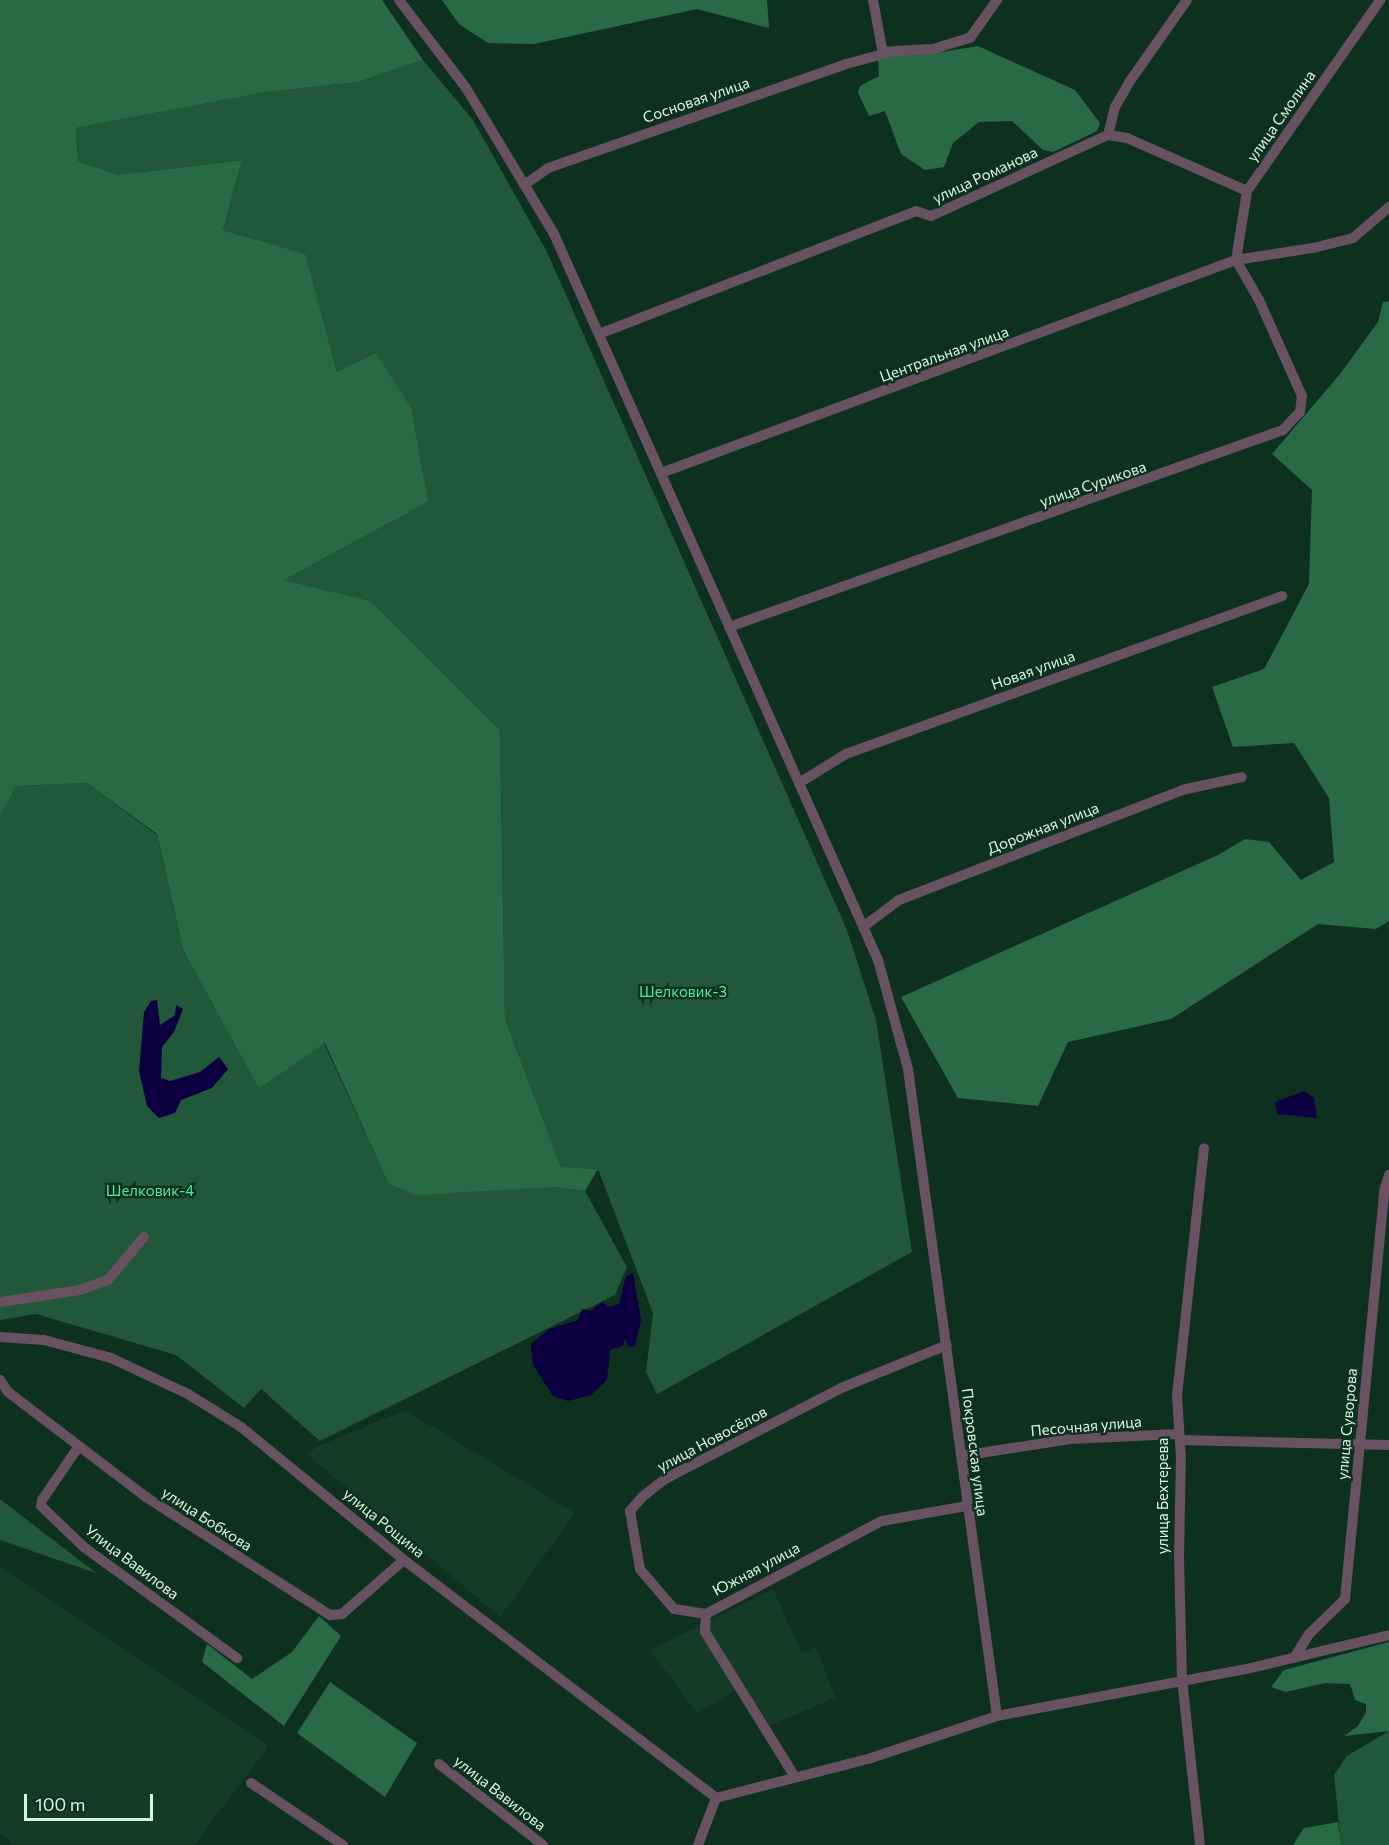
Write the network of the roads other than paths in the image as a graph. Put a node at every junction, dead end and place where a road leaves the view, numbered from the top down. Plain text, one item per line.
1 (399, 0) edge
2 (873, 0) edge
3 (997, 0) edge
4 (1187, 0) edge
5 (1380, 0) edge
6 (883, 54) junction
7 (1108, 135) junction
8 (524, 185) junction
9 (1247, 191) junction
10 (1389, 207) edge
11 (1236, 260) junction
12 (599, 334) junction
13 (661, 473) junction
14 (1282, 596) dead end
15 (729, 627) junction
16 (1242, 777) dead end
17 (799, 783) junction
18 (863, 927) junction
19 (1204, 1148) dead end
20 (1389, 1175) edge
21 (144, 1237) dead end
22 (0, 1302) edge
23 (0, 1337) edge
24 (946, 1345) junction
25 (0, 1380) edge
26 (1179, 1437) junction
27 (1360, 1445) junction
28 (1389, 1445) edge
29 (79, 1446) junction
30 (961, 1456) junction
31 (966, 1506) junction
32 (404, 1560) junction
33 (705, 1614) junction
34 (1389, 1635) edge
35 (237, 1658) dead end
36 (1294, 1658) junction
37 (1182, 1680) junction
38 (998, 1716) junction
39 (439, 1764) dead end
40 (795, 1777) junction
41 (251, 1783) dead end
42 (716, 1798) junction
43 (343, 1845) edge
44 (543, 1845) edge
45 (698, 1845) edge
46 (1200, 1845) edge

1 - 8 street, Покровская улица
2 - 6 street
3 - 6 street, Сосновая улица
4 - 7 street
5 - 9 street, улица Смолина
6 - 8 street, Сосновая улица
7 - 9 street
7 - 12 street, улица Романова
8 - 12 street, Покровская улица
9 - 11 street, улица Смолина
10 - 11 street, Центральная улица
11 - 13 street, Центральная улица
11 - 15 street, улица Сурикова
12 - 13 street, Покровская улица
13 - 15 street, Покровская улица
14 - 17 street, Новая улица
15 - 17 street, Покровская улица
16 - 18 street, Дорожная улица
17 - 18 street, Покровская улица
18 - 24 street, Покровская улица
19 - 26 street, улица Бехтерева
20 - 27 street, улица Суворова
21 - 22 street
23 - 32 street, улица Рощина
24 - 30 street, Покровская улица
24 - 33 street, улица Новосёлов
25 - 29 street, улица Бобкова
26 - 27 street, Песочная улица
26 - 30 street, Песочная улица
26 - 37 street, улица Бехтерева
27 - 28 street, Песочная улица
27 - 36 street, улица Суворова
29 - 32 street, улица Бобкова
29 - 35 street, Улица Вавилова
30 - 31 street, Покровская улица
31 - 33 street, Южная улица
31 - 38 street, Покровская улица
32 - 42 street, улица Рощина
33 - 40 street, Южная улица
34 - 36 street
36 - 37 street
37 - 38 street
37 - 46 street, улица Бехтерева
38 - 40 street
39 - 44 street, улица Вавилова
40 - 42 street
41 - 43 street
42 - 45 street

